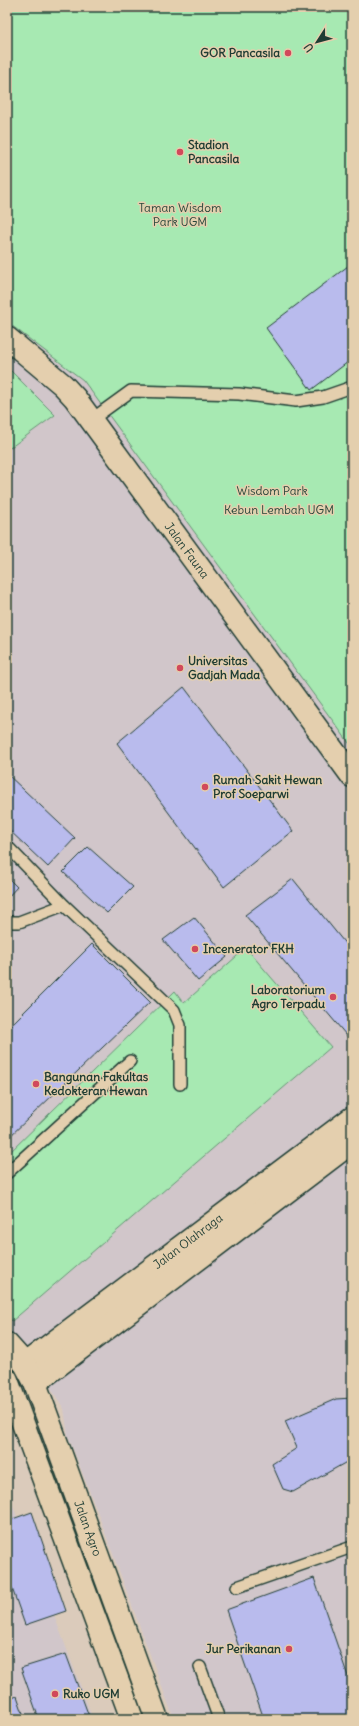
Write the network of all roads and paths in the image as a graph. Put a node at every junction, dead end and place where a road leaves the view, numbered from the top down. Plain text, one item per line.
1 (7, 338) edge
2 (352, 387) edge
3 (91, 420) junction
4 (352, 776) edge
5 (7, 846) edge
6 (64, 905) junction
7 (7, 922) edge
8 (130, 1061) dead end
9 (180, 1084) dead end
10 (352, 1118) edge
11 (352, 1142) edge
12 (7, 1173) edge
13 (7, 1344) edge
14 (30, 1374) junction
15 (9, 1383) edge
16 (351, 1551) edge
17 (237, 1587) dead end
18 (200, 1667) dead end
19 (132, 1719) edge
20 (157, 1719) edge
21 (219, 1719) edge

1 - 3 street, Jalan Fauna
2 - 3 lane
3 - 4 street, Jalan Fauna
5 - 6 lane
6 - 7 lane
6 - 9 lane
8 - 12 lane
10 - 14 street, Jalan Olahraga
11 - 14 street, Jalan Olahraga
13 - 14 street, Jalan Agro
14 - 15 street
14 - 20 street, Jalan Agro
15 - 19 street, Jalan Agro
16 - 17 lane
18 - 21 lane

